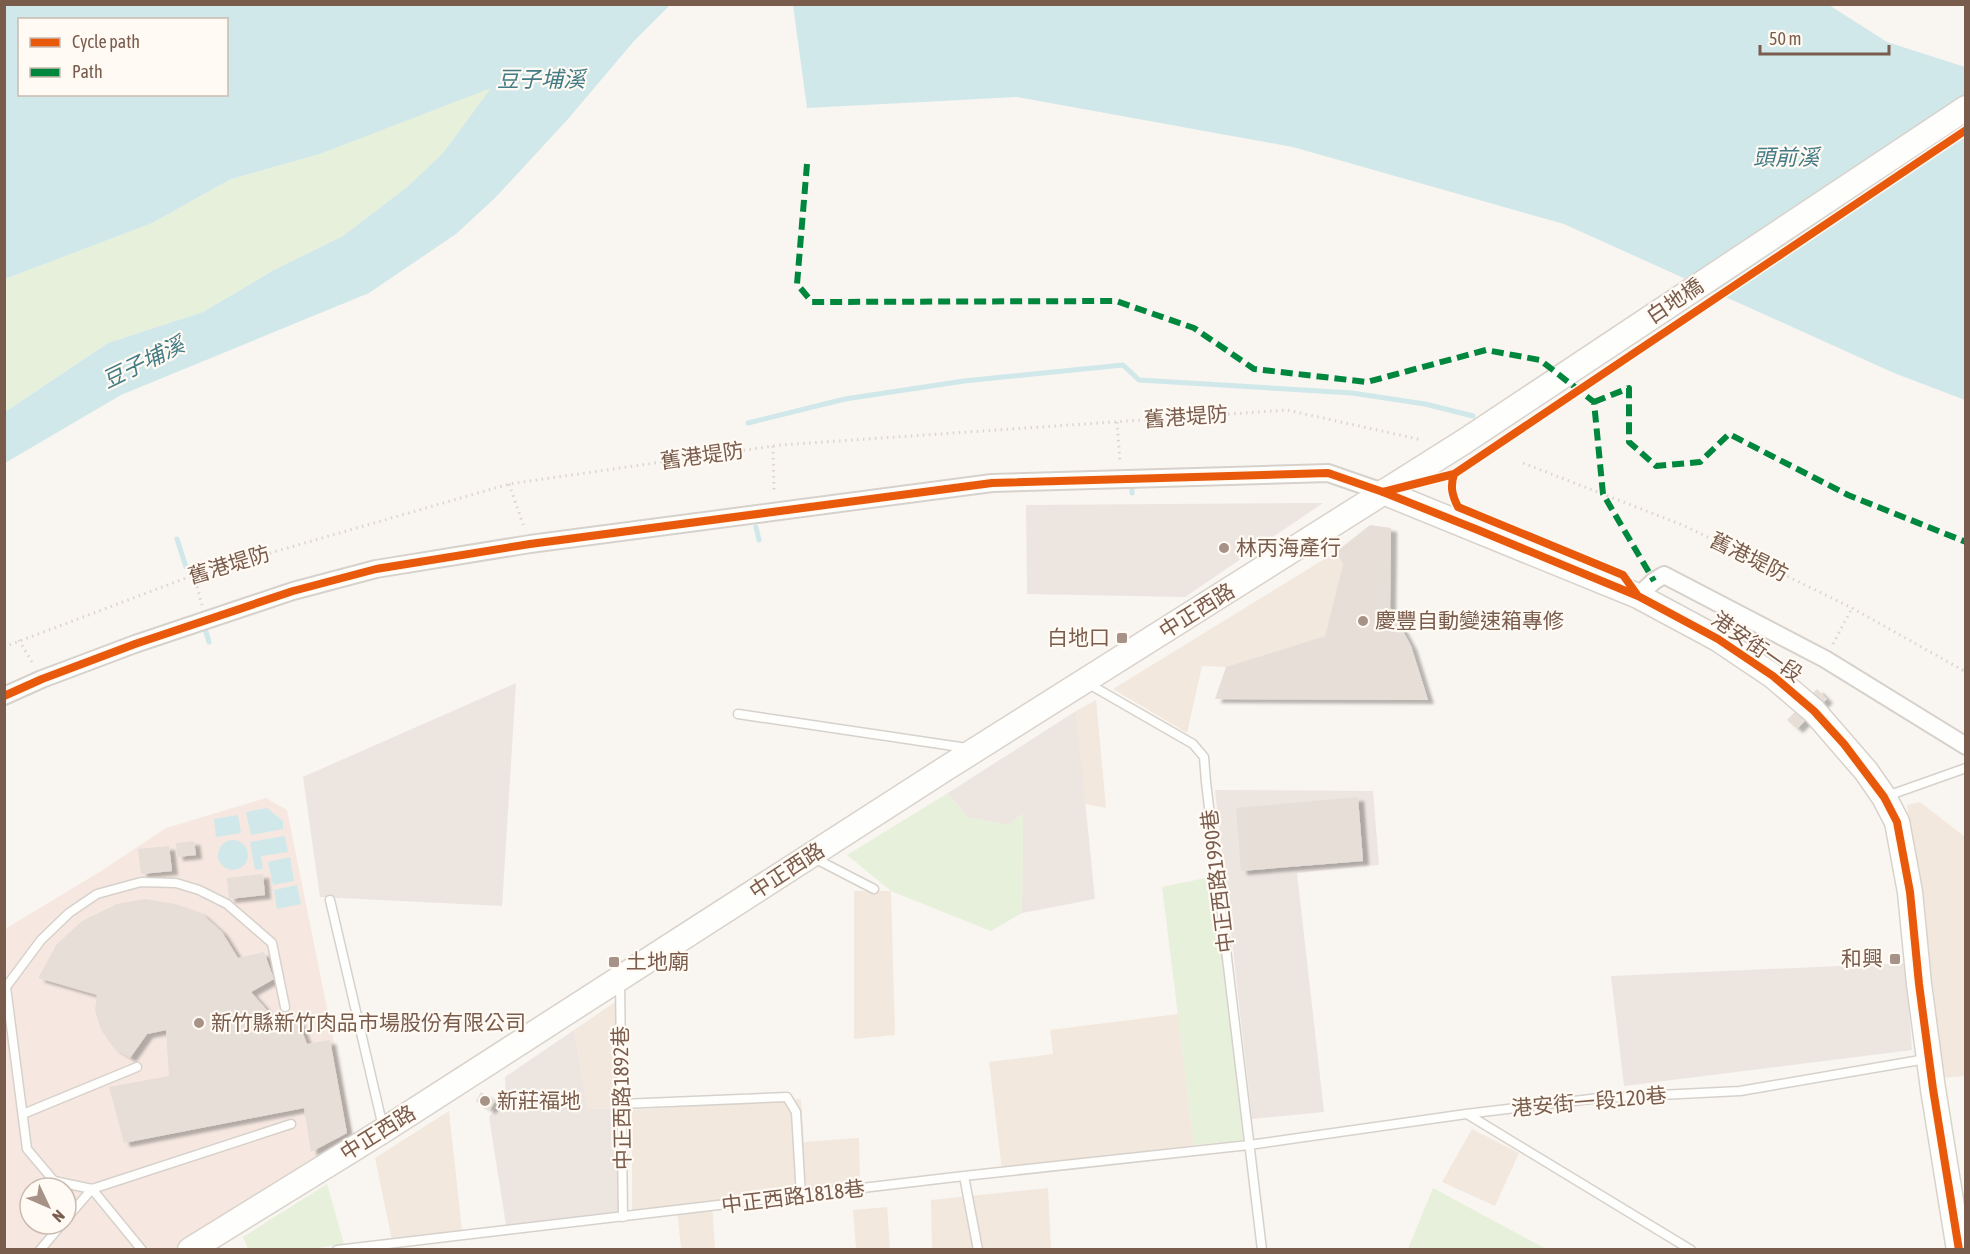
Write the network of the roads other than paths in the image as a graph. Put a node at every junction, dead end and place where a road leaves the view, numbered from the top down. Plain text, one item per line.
1 (1965, 108) edge
2 (1383, 492) junction
3 (1638, 596) junction
4 (1085, 682) junction
5 (4, 696) edge
6 (738, 714) dead end
7 (1965, 746) edge
8 (977, 749) junction
9 (1965, 768) edge
10 (1884, 797) junction
11 (811, 856) junction
12 (874, 889) dead end
13 (330, 900) dead end
14 (620, 978) junction
15 (285, 1007) dead end
16 (1929, 1059) junction
17 (137, 1067) dead end
18 (622, 1104) junction
19 (23, 1114) junction
20 (1466, 1114) junction
21 (291, 1124) dead end
22 (384, 1130) junction
23 (1249, 1145) junction
24 (964, 1176) junction
25 (92, 1189) junction
26 (801, 1196) junction
27 (78, 1205) edge
28 (623, 1217) junction
29 (52, 1236) edge
30 (40, 1250) edge
31 (142, 1250) edge
32 (190, 1250) edge
33 (337, 1250) edge
34 (978, 1250) edge
35 (1262, 1250) edge
36 (1691, 1250) edge
37 (1959, 1250) edge

1 - 2 main road, 白地橋
2 - 3 main road, 港安街一段
2 - 4 main road, 中正西路
2 - 5 street
3 - 7 street
3 - 10 main road, 港安街一段
4 - 8 main road, 中正西路
4 - 23 lane, 中正西路1990巷
6 - 8 lane
8 - 11 main road, 中正西路
9 - 10 lane
10 - 16 main road, 港安街一段
11 - 12 lane
11 - 14 main road, 中正西路
13 - 22 lane
14 - 18 lane, 中正西路1892巷
14 - 22 main road, 中正西路
15 - 19 lane
16 - 20 lane, 港安街一段120巷
16 - 37 main road, 港安街一段
17 - 19 lane
18 - 26 lane
18 - 28 lane, 中正西路1892巷
19 - 25 lane
20 - 23 lane, 港安街一段120巷
20 - 36 lane
21 - 25 lane
22 - 32 main road, 中正西路
23 - 24 lane, 中正西路1818巷
23 - 35 lane, 中正西路1990巷
24 - 26 lane, 中正西路1818巷
24 - 34 lane
25 - 27 lane
25 - 31 lane
26 - 28 lane, 中正西路1818巷
28 - 33 lane, 中正西路1818巷
29 - 30 lane

